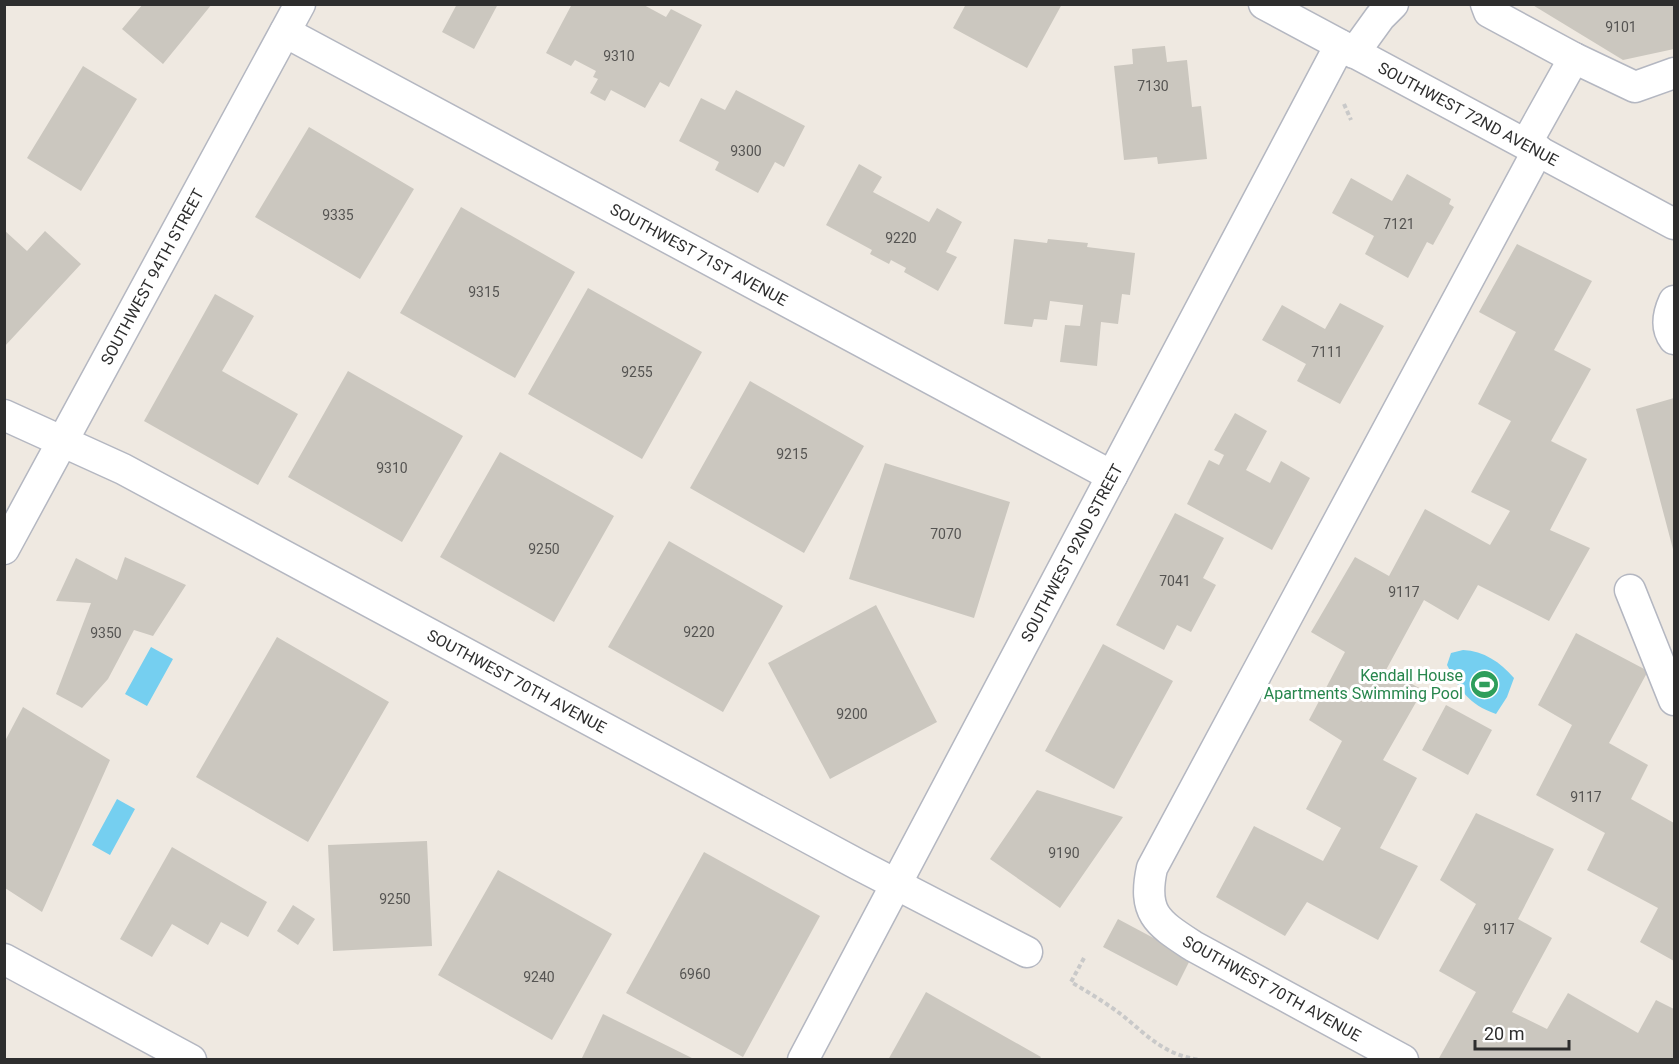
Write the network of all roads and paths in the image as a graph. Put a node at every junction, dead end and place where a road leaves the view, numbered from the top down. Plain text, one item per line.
1 (300, 4) edge
2 (1393, 4) edge
3 (1486, 4) edge
4 (1266, 5) edge
5 (285, 32) junction
6 (1347, 49) junction
7 (1574, 58) junction
8 (1674, 73) edge
9 (1342, 100) dead end
10 (1351, 120) dead end
11 (1532, 147) junction
12 (1674, 224) edge
13 (1674, 301) edge
14 (1674, 339) edge
15 (4, 415) edge
16 (62, 441) junction
17 (1112, 476) junction
18 (4, 549) edge
19 (1630, 590) dead end
20 (1674, 700) edge
21 (897, 885) junction
22 (1027, 952) dead end
23 (1084, 958) dead end
24 (4, 959) edge
25 (191, 1059) edge
26 (803, 1059) edge
27 (1201, 1059) edge
28 (1403, 1059) edge

1 - 5 street, SOUTHWEST 94TH STREET
2 - 6 street, SOUTHWEST 92ND STREET
3 - 7 street
4 - 6 street, SOUTHWEST 72ND AVENUE
5 - 16 street, SOUTHWEST 94TH STREET
5 - 17 street, SOUTHWEST 71ST AVENUE
6 - 11 street, SOUTHWEST 72ND AVENUE
6 - 17 street, SOUTHWEST 92ND STREET
7 - 8 street
7 - 11 street
9 - 10 path
11 - 12 street, SOUTHWEST 72ND AVENUE
11 - 28 street, SOUTHWEST 70TH AVENUE
13 - 14 street
15 - 16 street, SOUTHWEST 70TH AVENUE
16 - 18 street, SOUTHWEST 94TH STREET
16 - 21 street, SOUTHWEST 70TH AVENUE
17 - 21 street, SOUTHWEST 92ND STREET
19 - 20 street
21 - 22 street, SOUTHWEST 70TH AVENUE
21 - 26 street, SOUTHWEST 92ND STREET
23 - 27 path
24 - 25 street

